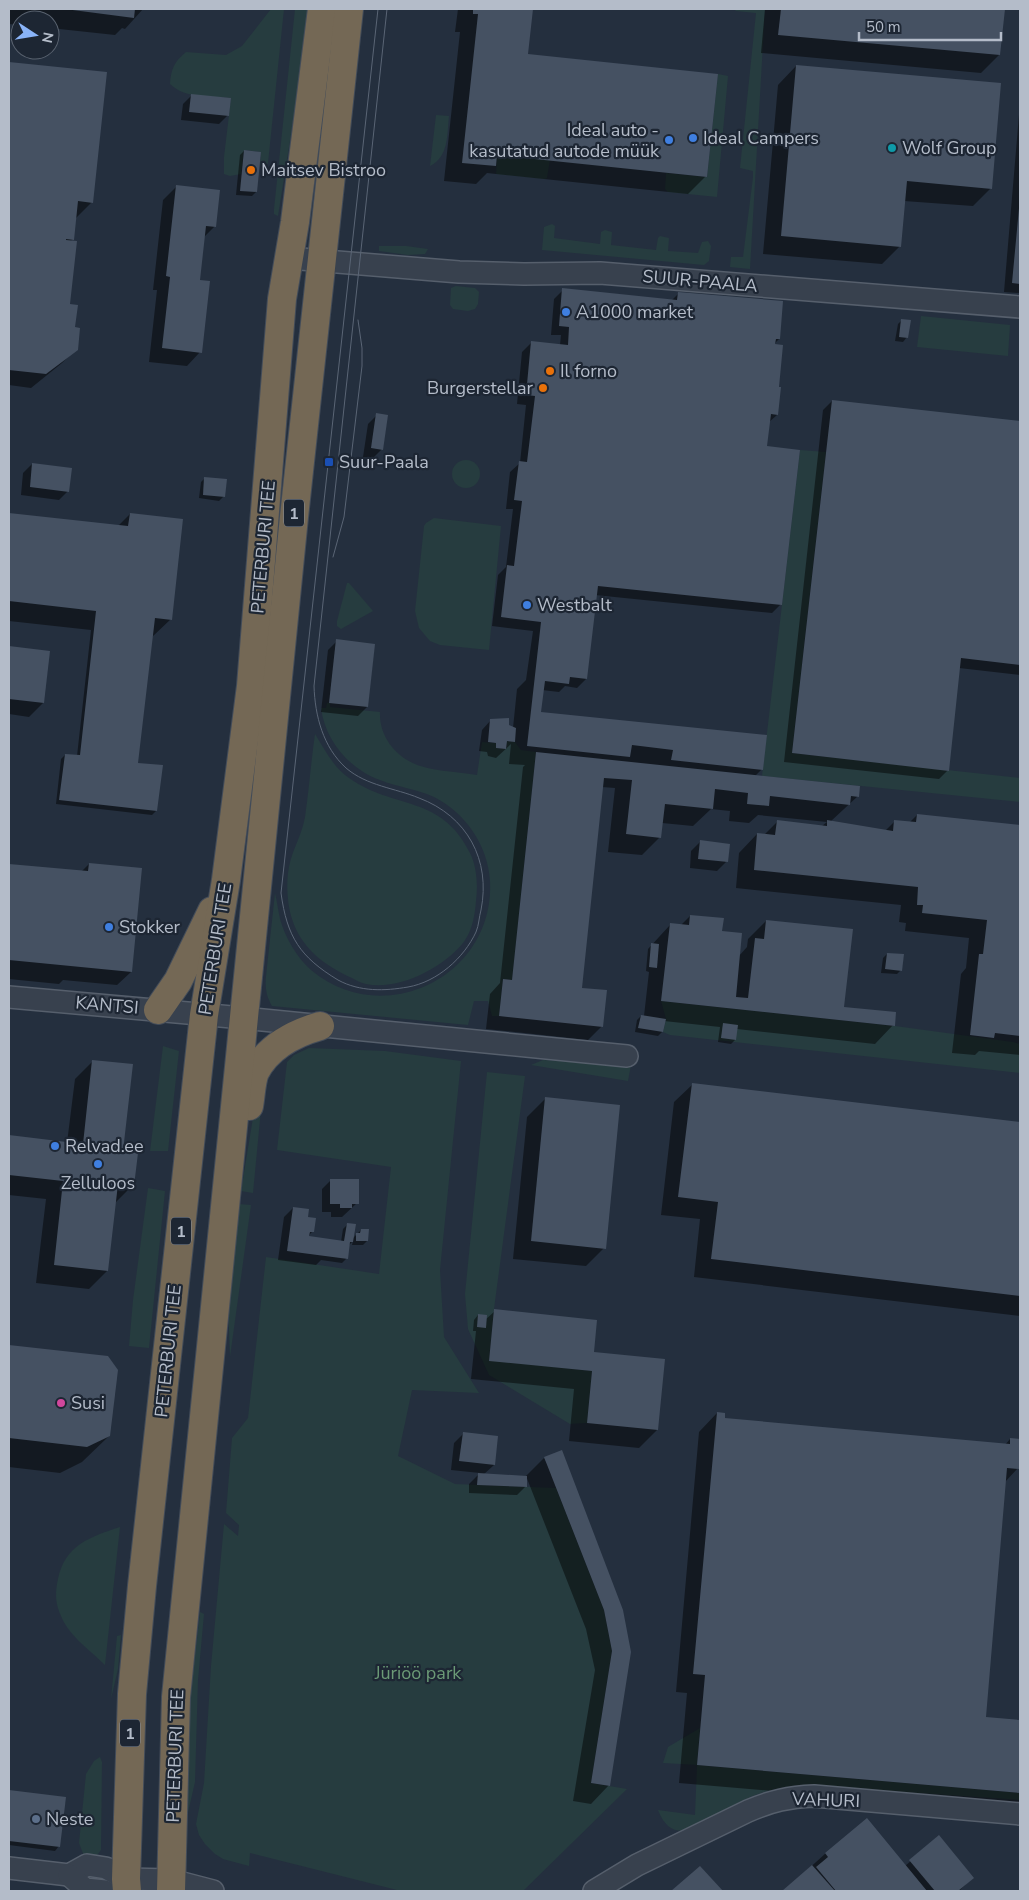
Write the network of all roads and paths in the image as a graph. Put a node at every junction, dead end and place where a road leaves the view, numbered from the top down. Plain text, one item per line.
1 (322, 9) edge
2 (350, 9) edge
3 (289, 258) junction
4 (323, 261) junction
5 (1020, 307) edge
6 (226, 880) junction
7 (9, 997) edge
8 (158, 1010) junction
9 (204, 1014) junction
10 (242, 1018) junction
11 (320, 1026) junction
12 (627, 1056) dead end
13 (225, 1197) junction
14 (1020, 1814) edge
15 (9, 1868) edge
16 (171, 1886) edge
17 (116, 1888) edge
18 (213, 1891) edge
19 (594, 1891) edge

1 - 3 highway, PETERBURI TEE / 1
2 - 4 highway, PETERBURI TEE / 1
3 - 4 street, SUUR-PAALA
3 - 6 highway, PETERBURI TEE / 1
4 - 5 street, SUUR-PAALA
4 - 10 highway, PETERBURI TEE / 1
6 - 8 highway
6 - 9 highway, PETERBURI TEE / 1
7 - 8 street, KANTSI
8 - 9 street, KANTSI
9 - 10 street, KANTSI
9 - 17 highway, PETERBURI TEE / 1
10 - 11 street, KANTSI
10 - 13 highway, PETERBURI TEE / 1
11 - 12 street, KANTSI
11 - 13 highway
13 - 16 highway, PETERBURI TEE / 1
14 - 19 street, VAHURI
15 - 17 street
16 - 17 street
16 - 18 street

